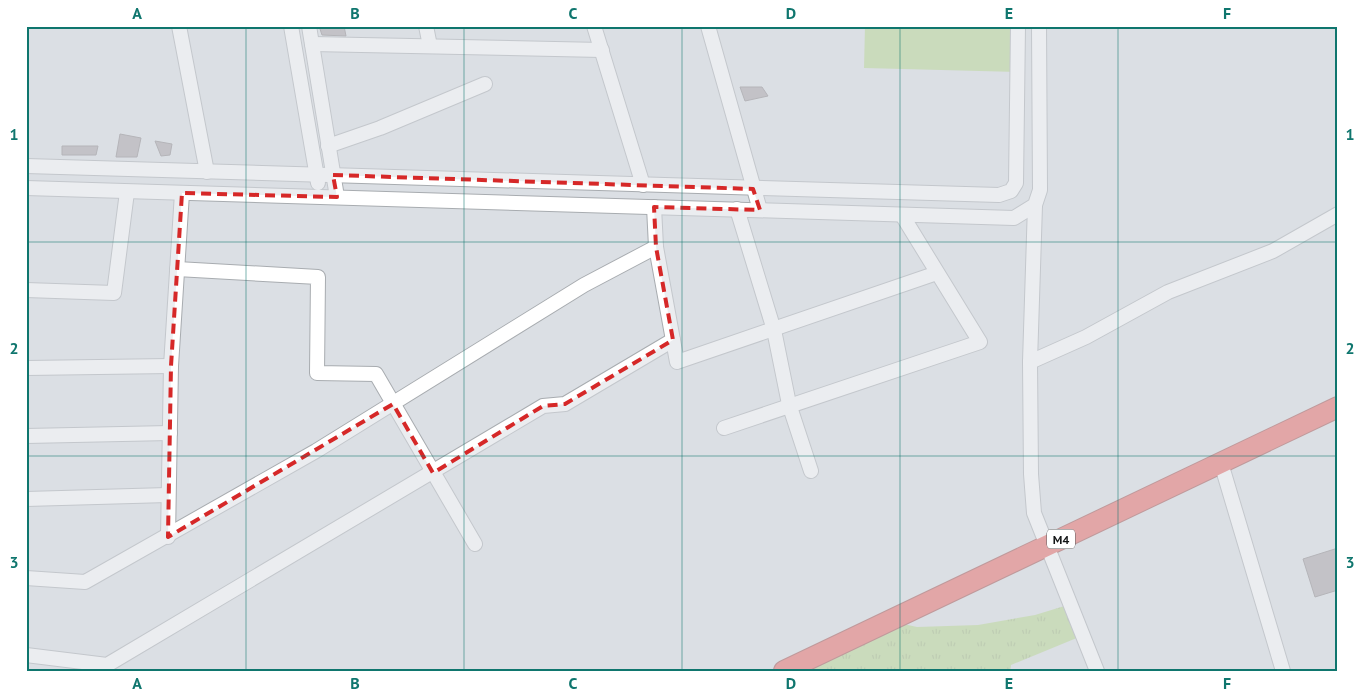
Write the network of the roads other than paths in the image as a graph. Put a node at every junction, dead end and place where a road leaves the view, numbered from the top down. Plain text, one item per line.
1 (179, 26) edge
2 (291, 26) edge
3 (309, 26) edge
4 (426, 26) edge
5 (594, 26) edge
6 (708, 26) edge
7 (1018, 26) edge
8 (1039, 26) edge
9 (312, 44) junction
10 (430, 46) junction
11 (602, 50) junction
12 (485, 84) dead end
13 (328, 146) junction
14 (26, 166) edge
15 (208, 172) junction
16 (316, 175) junction
17 (333, 175) junction
18 (643, 185) junction
19 (26, 188) edge
20 (753, 189) junction
21 (127, 192) junction
22 (182, 193) junction
23 (320, 196) junction
24 (337, 197) junction
25 (1034, 205) junction
26 (654, 207) junction
27 (737, 209) junction
28 (760, 210) junction
29 (1338, 214) edge
30 (902, 215) junction
31 (656, 247) junction
32 (177, 269) junction
33 (938, 273) junction
34 (26, 290) edge
35 (774, 330) junction
36 (673, 340) junction
37 (1030, 362) junction
38 (171, 366) junction
39 (26, 368) edge
40 (393, 404) junction
41 (789, 404) junction
42 (1338, 407) edge
43 (724, 428) dead end
44 (170, 433) junction
45 (26, 436) edge
46 (1221, 463) junction
47 (811, 471) dead end
48 (433, 473) junction
49 (168, 494) junction
50 (26, 499) edge
51 (168, 536) junction
52 (474, 544) dead end
53 (1046, 546) junction
54 (26, 578) edge
55 (26, 655) edge
56 (784, 671) edge
57 (1097, 671) edge
58 (1283, 671) edge

1 - 15 street
2 - 16 street
3 - 9 street
4 - 10 street
5 - 11 street
6 - 20 street
7 - 20 street
8 - 25 street
9 - 10 street
9 - 13 street
10 - 11 street
11 - 18 street
12 - 13 street
13 - 17 street
14 - 15 street
15 - 16 street
16 - 17 street
16 - 23 street
17 - 18 street
17 - 24 street
18 - 20 street
19 - 21 street
20 - 28 street
21 - 22 street
21 - 34 street
22 - 23 street
22 - 32 street
23 - 24 street
24 - 26 street
25 - 30 street
25 - 37 street
26 - 27 street
26 - 31 street
27 - 28 street
27 - 35 street
28 - 30 street
29 - 37 street
30 - 33 street
31 - 36 street
31 - 40 street
32 - 38 street
32 - 40 street
33 - 35 street
33 - 41 street
35 - 36 street
35 - 41 street
36 - 48 street
37 - 53 street
38 - 39 street
38 - 44 street
40 - 48 street
40 - 51 street
41 - 43 street
41 - 47 street
42 - 46 highway, M4
44 - 45 street
44 - 49 street
46 - 53 highway, M4
46 - 58 street
48 - 52 street
48 - 55 street
49 - 50 street
49 - 51 street
51 - 54 street
53 - 56 highway, M4
53 - 57 street

